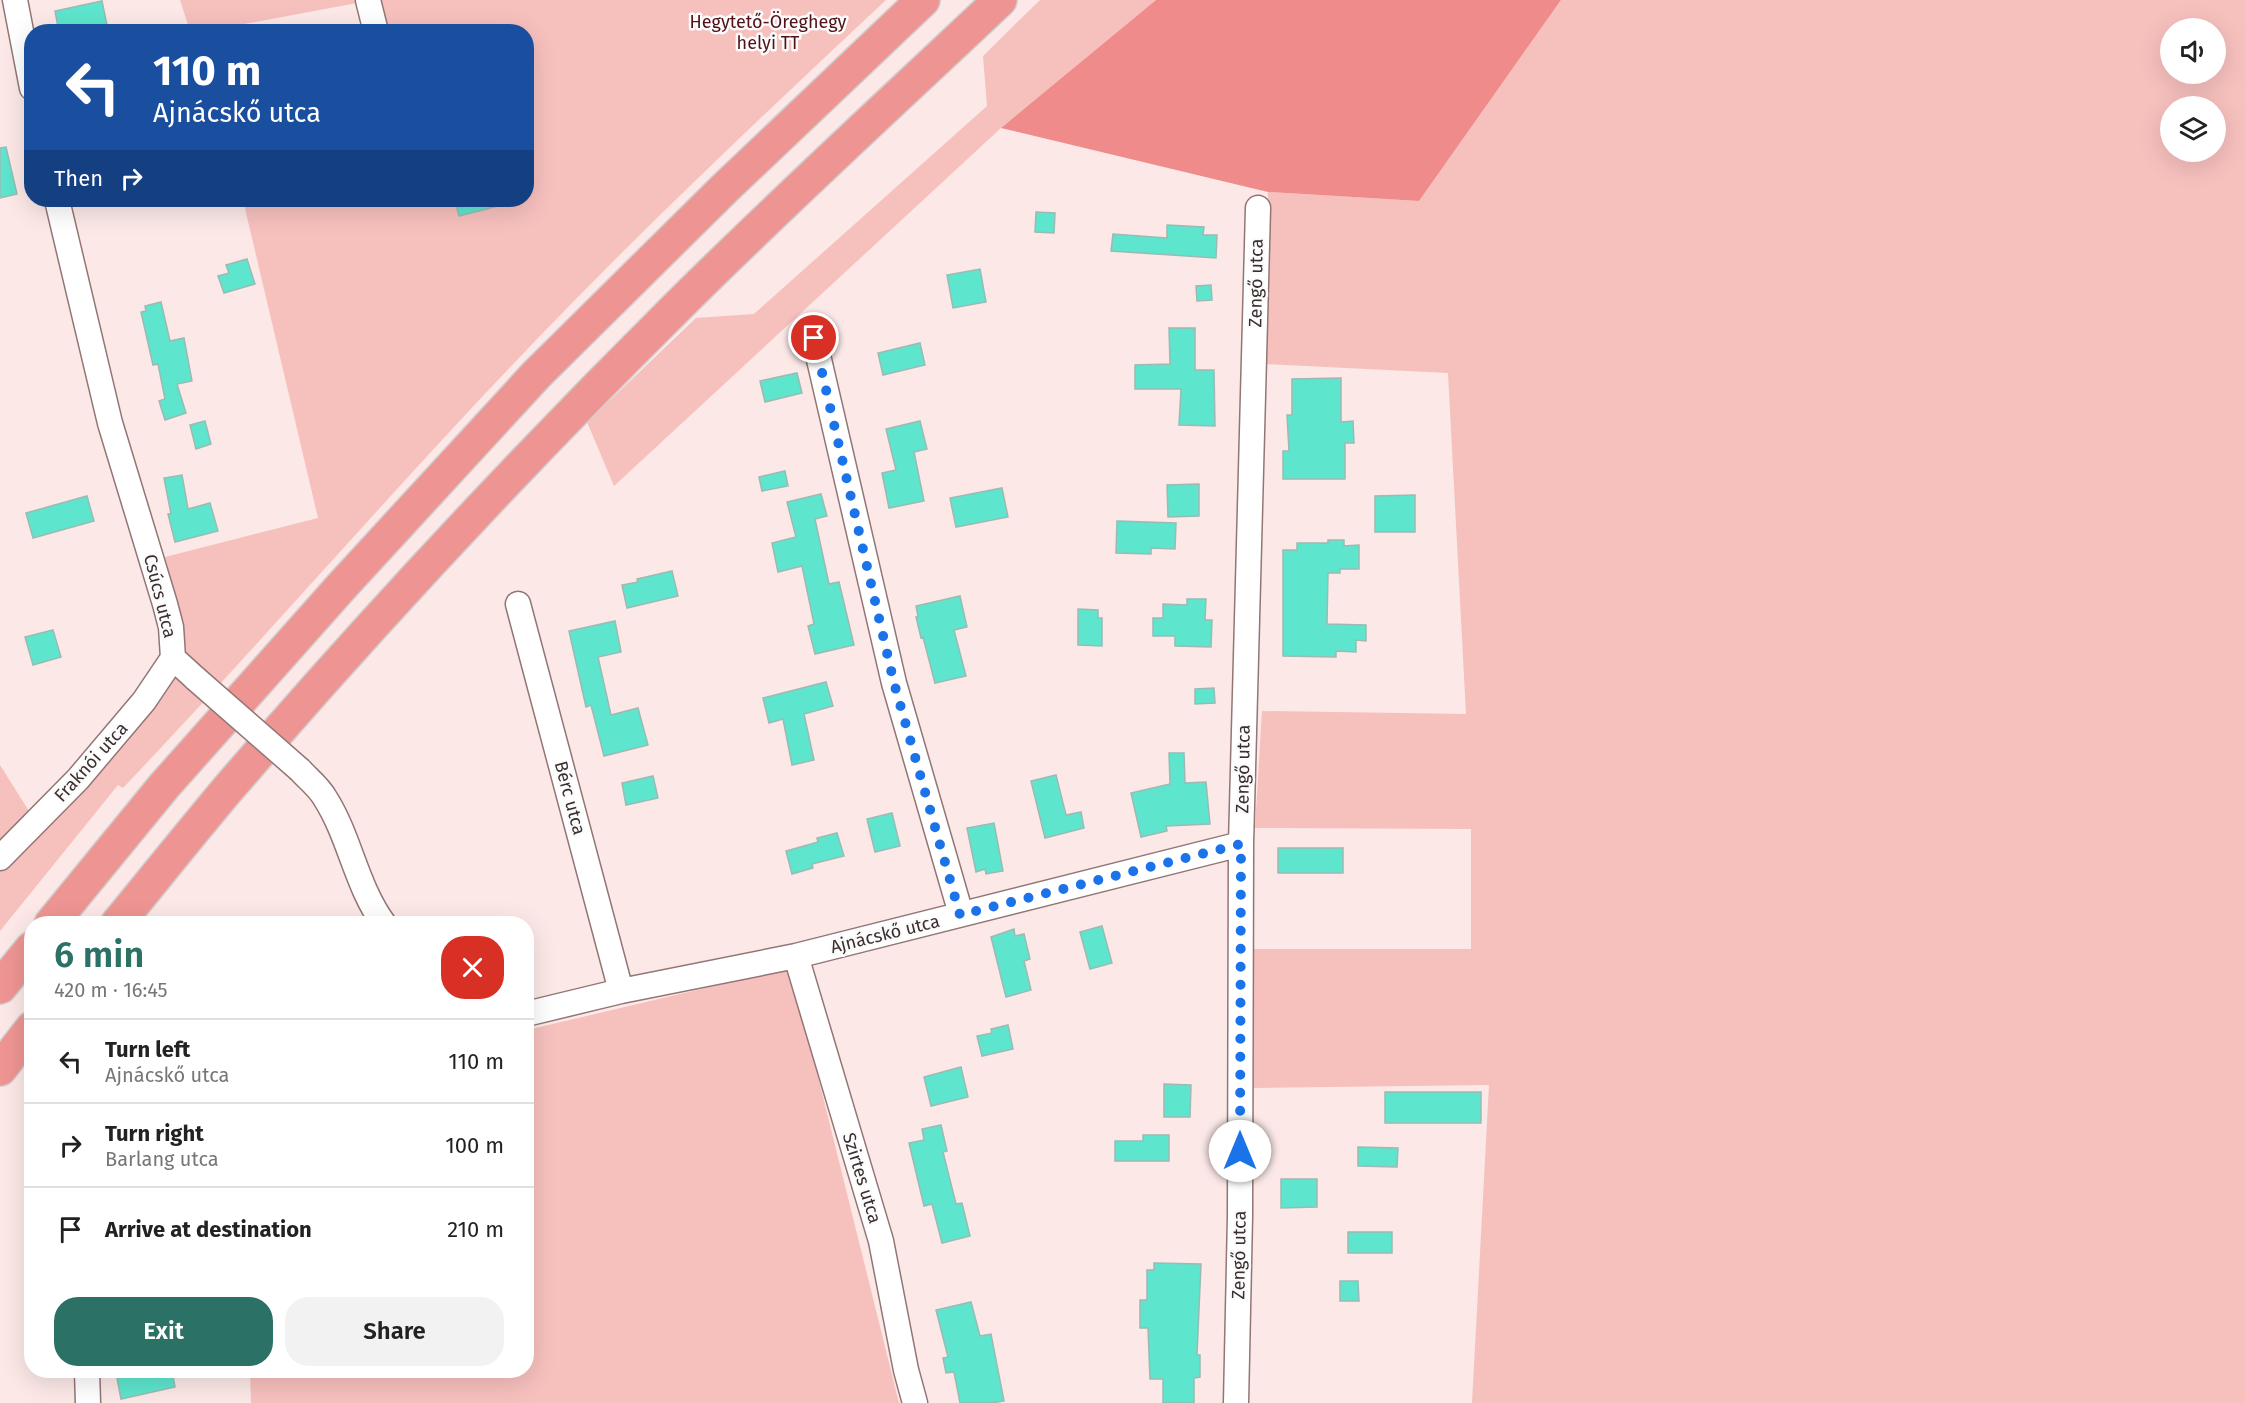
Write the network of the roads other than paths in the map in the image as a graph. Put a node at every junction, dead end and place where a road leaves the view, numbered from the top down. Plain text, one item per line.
1 (15, 0) edge
2 (369, 0) edge
3 (923, 0) edge
4 (1000, 0) edge
5 (374, 24) edge
6 (24, 47) edge
7 (59, 207) edge
8 (1258, 208) dead end
9 (814, 338) dead end
10 (518, 604) dead end
11 (173, 657) junction
12 (1241, 844) junction
13 (0, 858) edge
14 (960, 915) junction
15 (58, 916) edge
16 (124, 916) edge
17 (378, 916) edge
18 (796, 956) junction
19 (24, 958) edge
20 (0, 987) edge
21 (621, 991) junction
22 (534, 1012) edge
23 (24, 1038) edge
24 (0, 1069) edge
25 (87, 1378) edge
26 (88, 1403) edge
27 (915, 1403) edge
28 (1236, 1403) edge

1 - 6 street
2 - 5 street
3 - 15 highway
4 - 16 highway
7 - 11 street, Csúcs utca
8 - 12 street, Zengő utca
9 - 14 street
10 - 21 street, Bérc utca
11 - 13 street, Fraknói utca
11 - 17 street, Csúcs utca, bridge
12 - 14 street, Ajnácskő utca
12 - 28 street, Zengő utca
14 - 18 street, Ajnácskő utca
18 - 21 street, Ajnácskő utca
18 - 27 street, Szirtes utca
19 - 20 highway
21 - 22 street, Ajnácskő utca
23 - 24 highway
25 - 26 street

